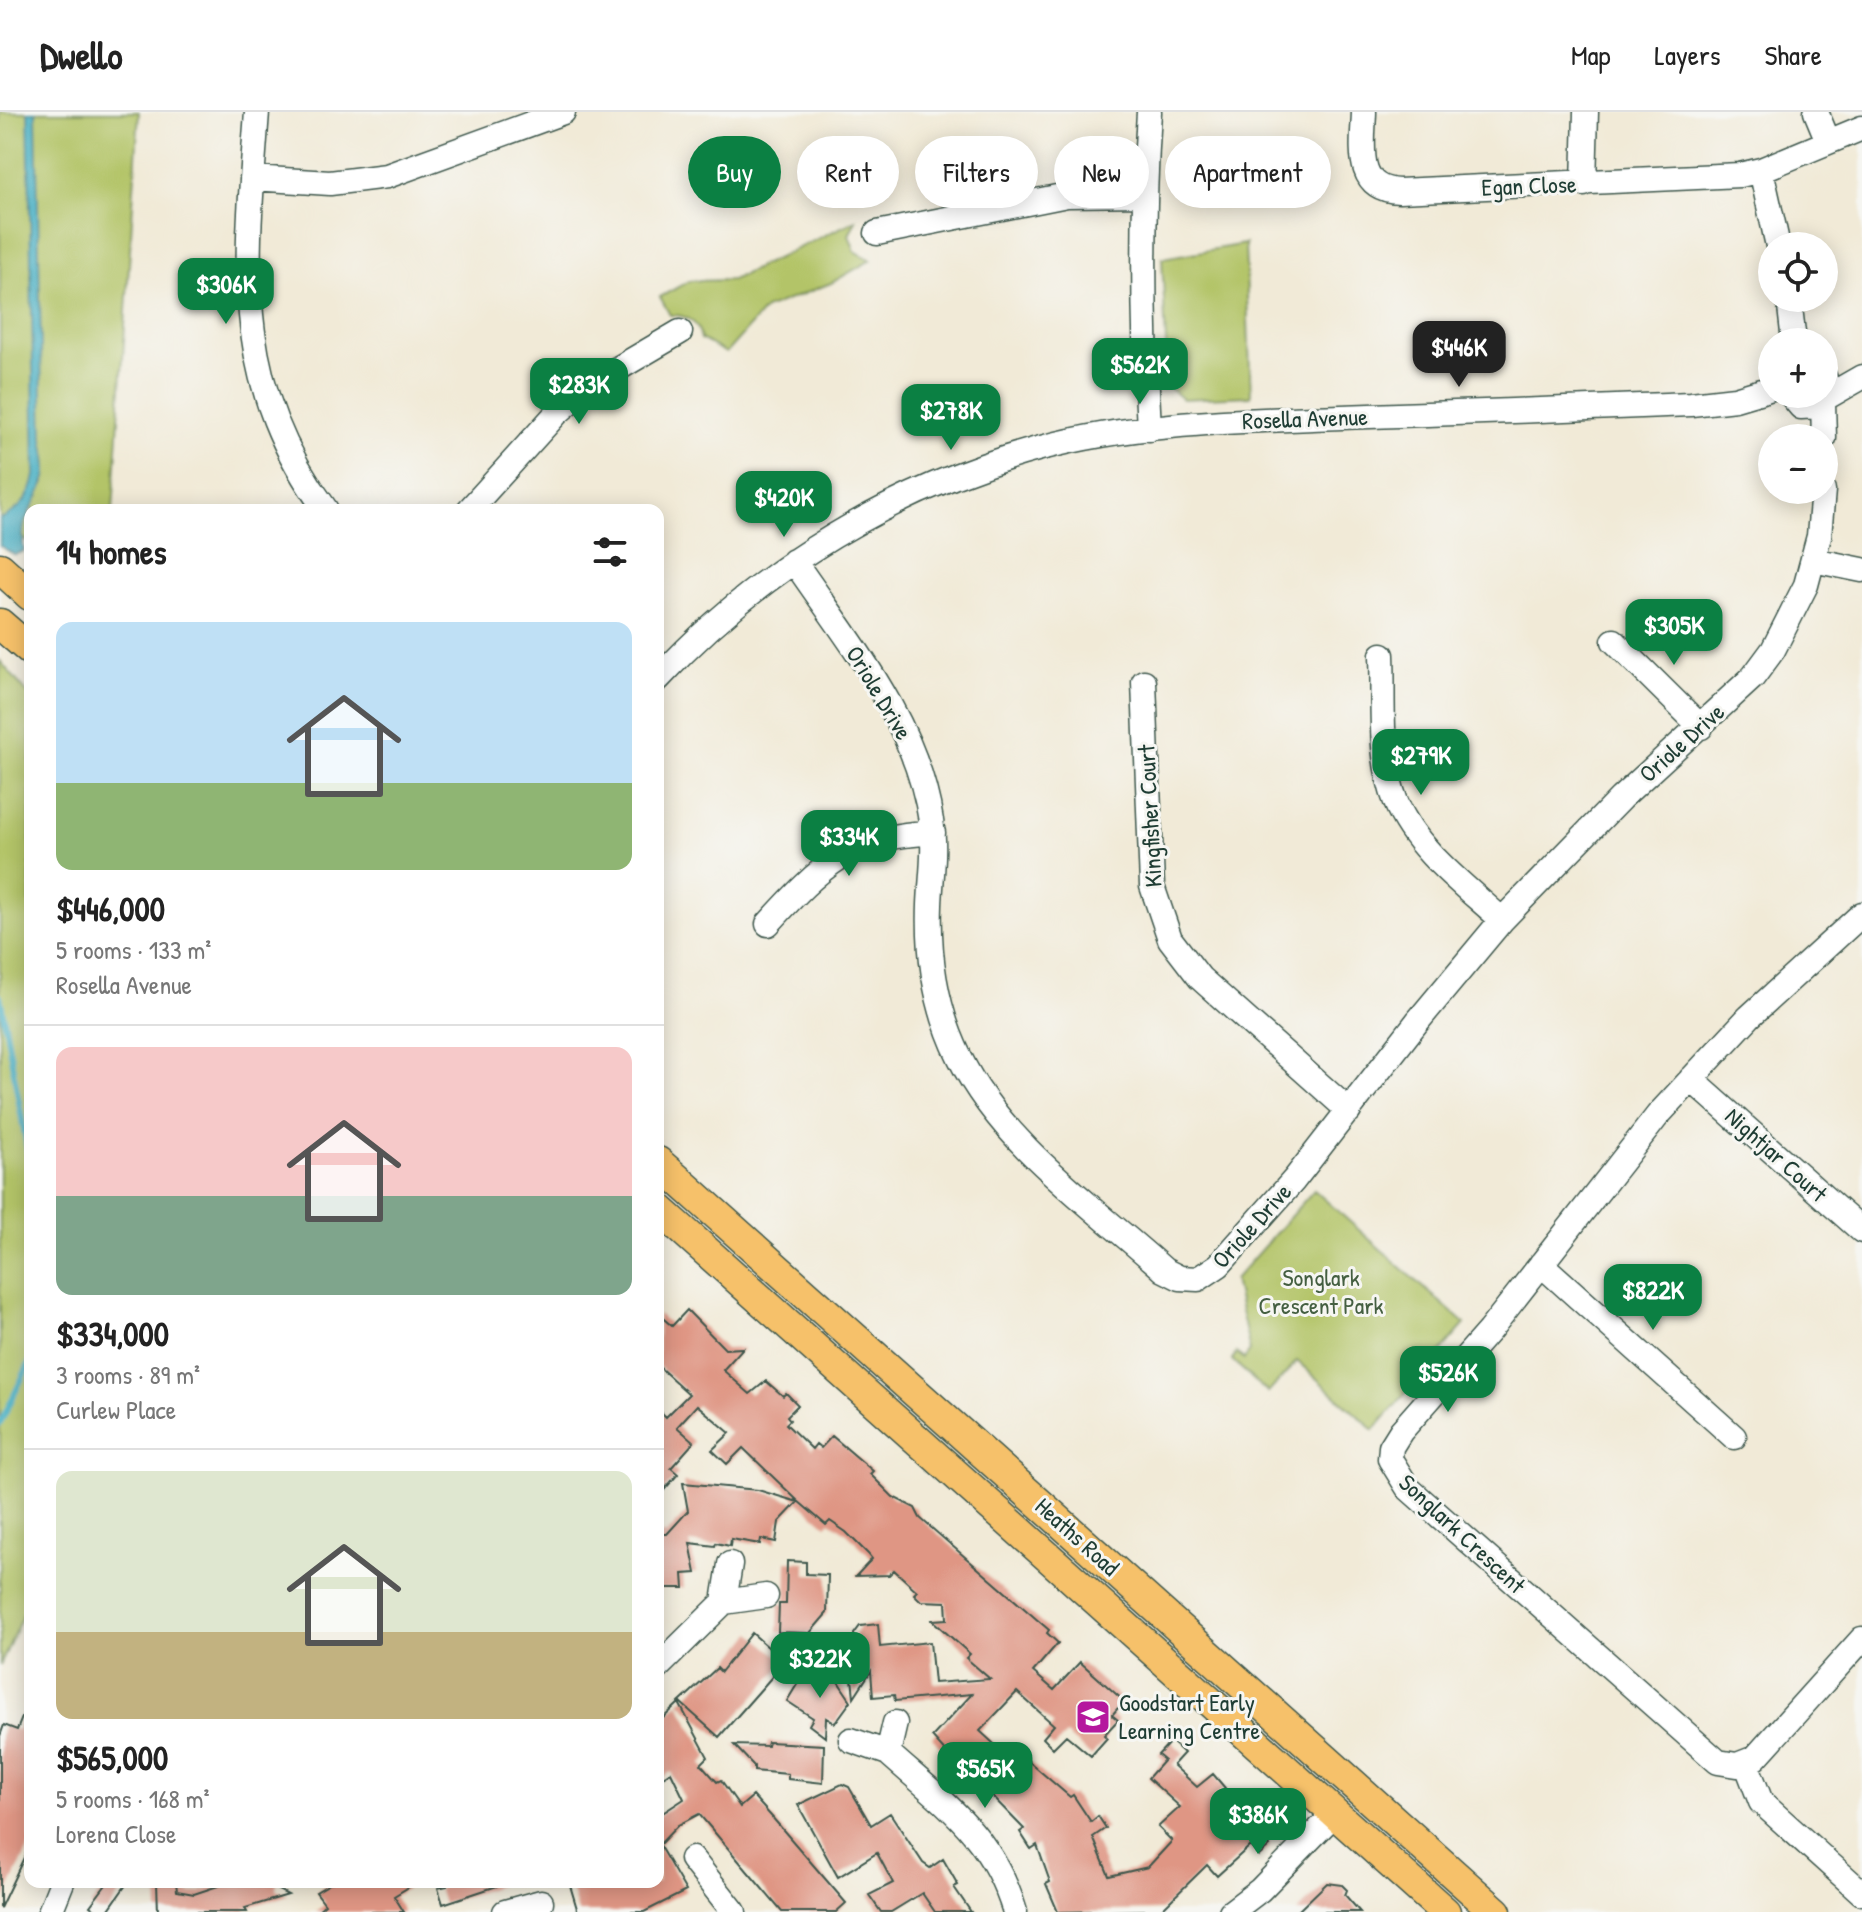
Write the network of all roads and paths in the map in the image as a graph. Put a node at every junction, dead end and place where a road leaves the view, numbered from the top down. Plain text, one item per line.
1 (257, 112) edge
2 (563, 112) edge
3 (1149, 112) edge
4 (1364, 112) edge
5 (1586, 112) edge
6 (1816, 112) edge
7 (1862, 128) edge
8 (1148, 136) edge
9 (1828, 141) junction
10 (1761, 170) junction
11 (252, 178) junction
12 (1584, 184) junction
13 (1054, 198) edge
14 (1144, 208) edge
15 (1775, 232) edge
16 (877, 233) dead end
17 (680, 332) dead end
18 (1862, 369) edge
19 (1862, 377) edge
20 (1838, 381) edge
21 (1838, 385) edge
22 (1758, 392) edge
23 (1758, 398) edge
24 (1735, 399) junction
25 (1149, 429) junction
26 (322, 504) edge
27 (474, 504) edge
28 (1821, 504) edge
29 (1813, 560) junction
30 (794, 561) junction
31 (1862, 570) edge
32 (0, 624) edge
33 (1614, 641) dead end
34 (24, 645) edge
35 (1382, 655) dead end
36 (664, 673) edge
37 (1144, 682) dead end
38 (1701, 727) junction
39 (933, 833) junction
40 (1862, 914) edge
41 (1502, 920) junction
42 (768, 924) dead end
43 (1691, 1079) junction
44 (1349, 1111) junction
45 (664, 1167) edge
46 (664, 1213) edge
47 (1862, 1231) edge
48 (1541, 1264) junction
49 (1734, 1437) dead end
50 (730, 1564) dead end
51 (766, 1596) dead end
52 (724, 1602) junction
53 (1862, 1639) edge
54 (664, 1661) edge
55 (895, 1723) dead end
56 (851, 1740) dead end
57 (888, 1753) junction
58 (1746, 1763) junction
59 (1362, 1792) junction
60 (1335, 1813) junction
61 (692, 1859) dead end
62 (60, 1888) edge
63 (1862, 1893) edge
64 (539, 1899) edge
65 (727, 1910) edge
66 (1234, 1911) edge
67 (50, 1912) edge
68 (505, 1912) edge
69 (1015, 1912) edge
70 (1445, 1912) edge
71 (1496, 1912) edge

1 - 11 street
2 - 11 street
3 - 8 street
4 - 12 street, Egan Close
5 - 12 street
6 - 9 street
7 - 9 street, Egan Close
9 - 10 street, Egan Close
10 - 12 street, Egan Close
10 - 15 street
11 - 26 street
13 - 16 street
14 - 25 street
17 - 27 street
18 - 20 street, Rosella Avenue
19 - 21 street
22 - 24 street, Rosella Avenue
23 - 24 street, Rosella Avenue
24 - 25 street, Rosella Avenue
25 - 30 street, Rosella Avenue
28 - 29 street, Oriole Drive
29 - 31 street
29 - 38 street, Oriole Drive
30 - 36 street, Rosella Avenue
30 - 39 street, Oriole Drive
32 - 34 main road
33 - 38 street
35 - 41 street
37 - 44 street, Kingfisher Court
38 - 41 street, Oriole Drive
39 - 42 street
39 - 44 street, Oriole Drive
40 - 43 street, Songlark Crescent
41 - 44 street, Oriole Drive
43 - 47 street, Nightjar Court
43 - 48 street, Songlark Crescent
45 - 59 main road, Heaths Road
46 - 60 main road, Heaths Road
48 - 49 street
48 - 58 street, Songlark Crescent
50 - 52 street
51 - 52 street
52 - 54 street
53 - 58 street
55 - 57 street
56 - 57 street
57 - 69 street
58 - 63 street
59 - 60 main road
59 - 71 main road, Heaths Road
60 - 66 street
60 - 70 main road, Heaths Road
61 - 65 street
62 - 67 street
64 - 68 street

